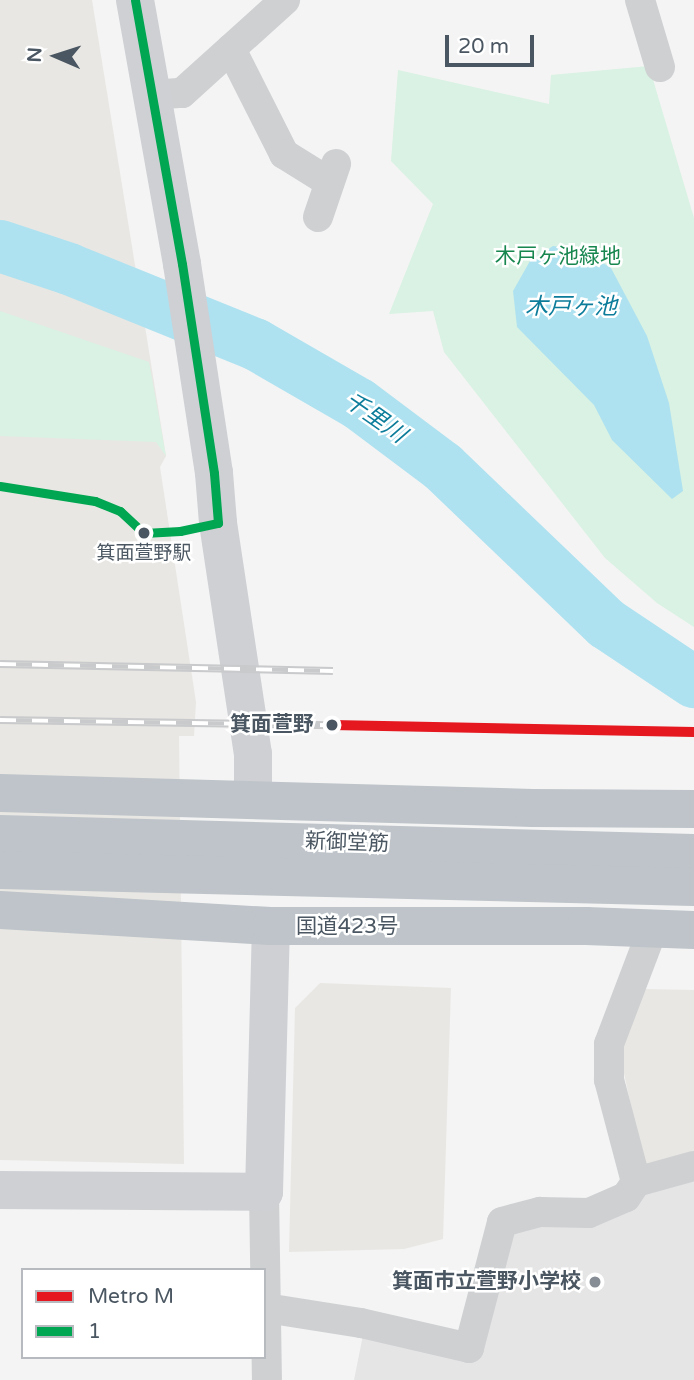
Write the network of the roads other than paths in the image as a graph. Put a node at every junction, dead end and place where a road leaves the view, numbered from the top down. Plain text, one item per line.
1 (135, 0) edge
2 (285, 0) edge
3 (640, 0) edge
4 (231, 49) junction
5 (660, 66) dead end
6 (151, 96) junction
7 (318, 217) dead end
8 (0, 793) edge
9 (253, 800) junction
10 (694, 809) edge
11 (0, 834) edge
12 (676, 869) edge
13 (0, 870) edge
14 (0, 910) edge
15 (271, 926) junction
16 (653, 928) junction
17 (694, 930) edge
18 (694, 1166) edge
19 (636, 1182) junction
20 (0, 1190) edge
21 (264, 1192) junction
22 (265, 1268) edge
23 (266, 1308) joint
24 (267, 1380) edge

1 - 6 street
2 - 4 street
3 - 5 street
4 - 6 street
4 - 7 street
6 - 9 street
8 - 9 highway
9 - 10 highway
11 - 12 highway, 新御堂筋
12 - 13 highway, 新御堂筋
14 - 15 highway, 国道423号
15 - 16 highway, 国道423号
15 - 21 street
16 - 17 highway, 国道423号
16 - 19 street
18 - 19 street
19 - 23 street
20 - 21 street
21 - 22 street
23 - 24 street

